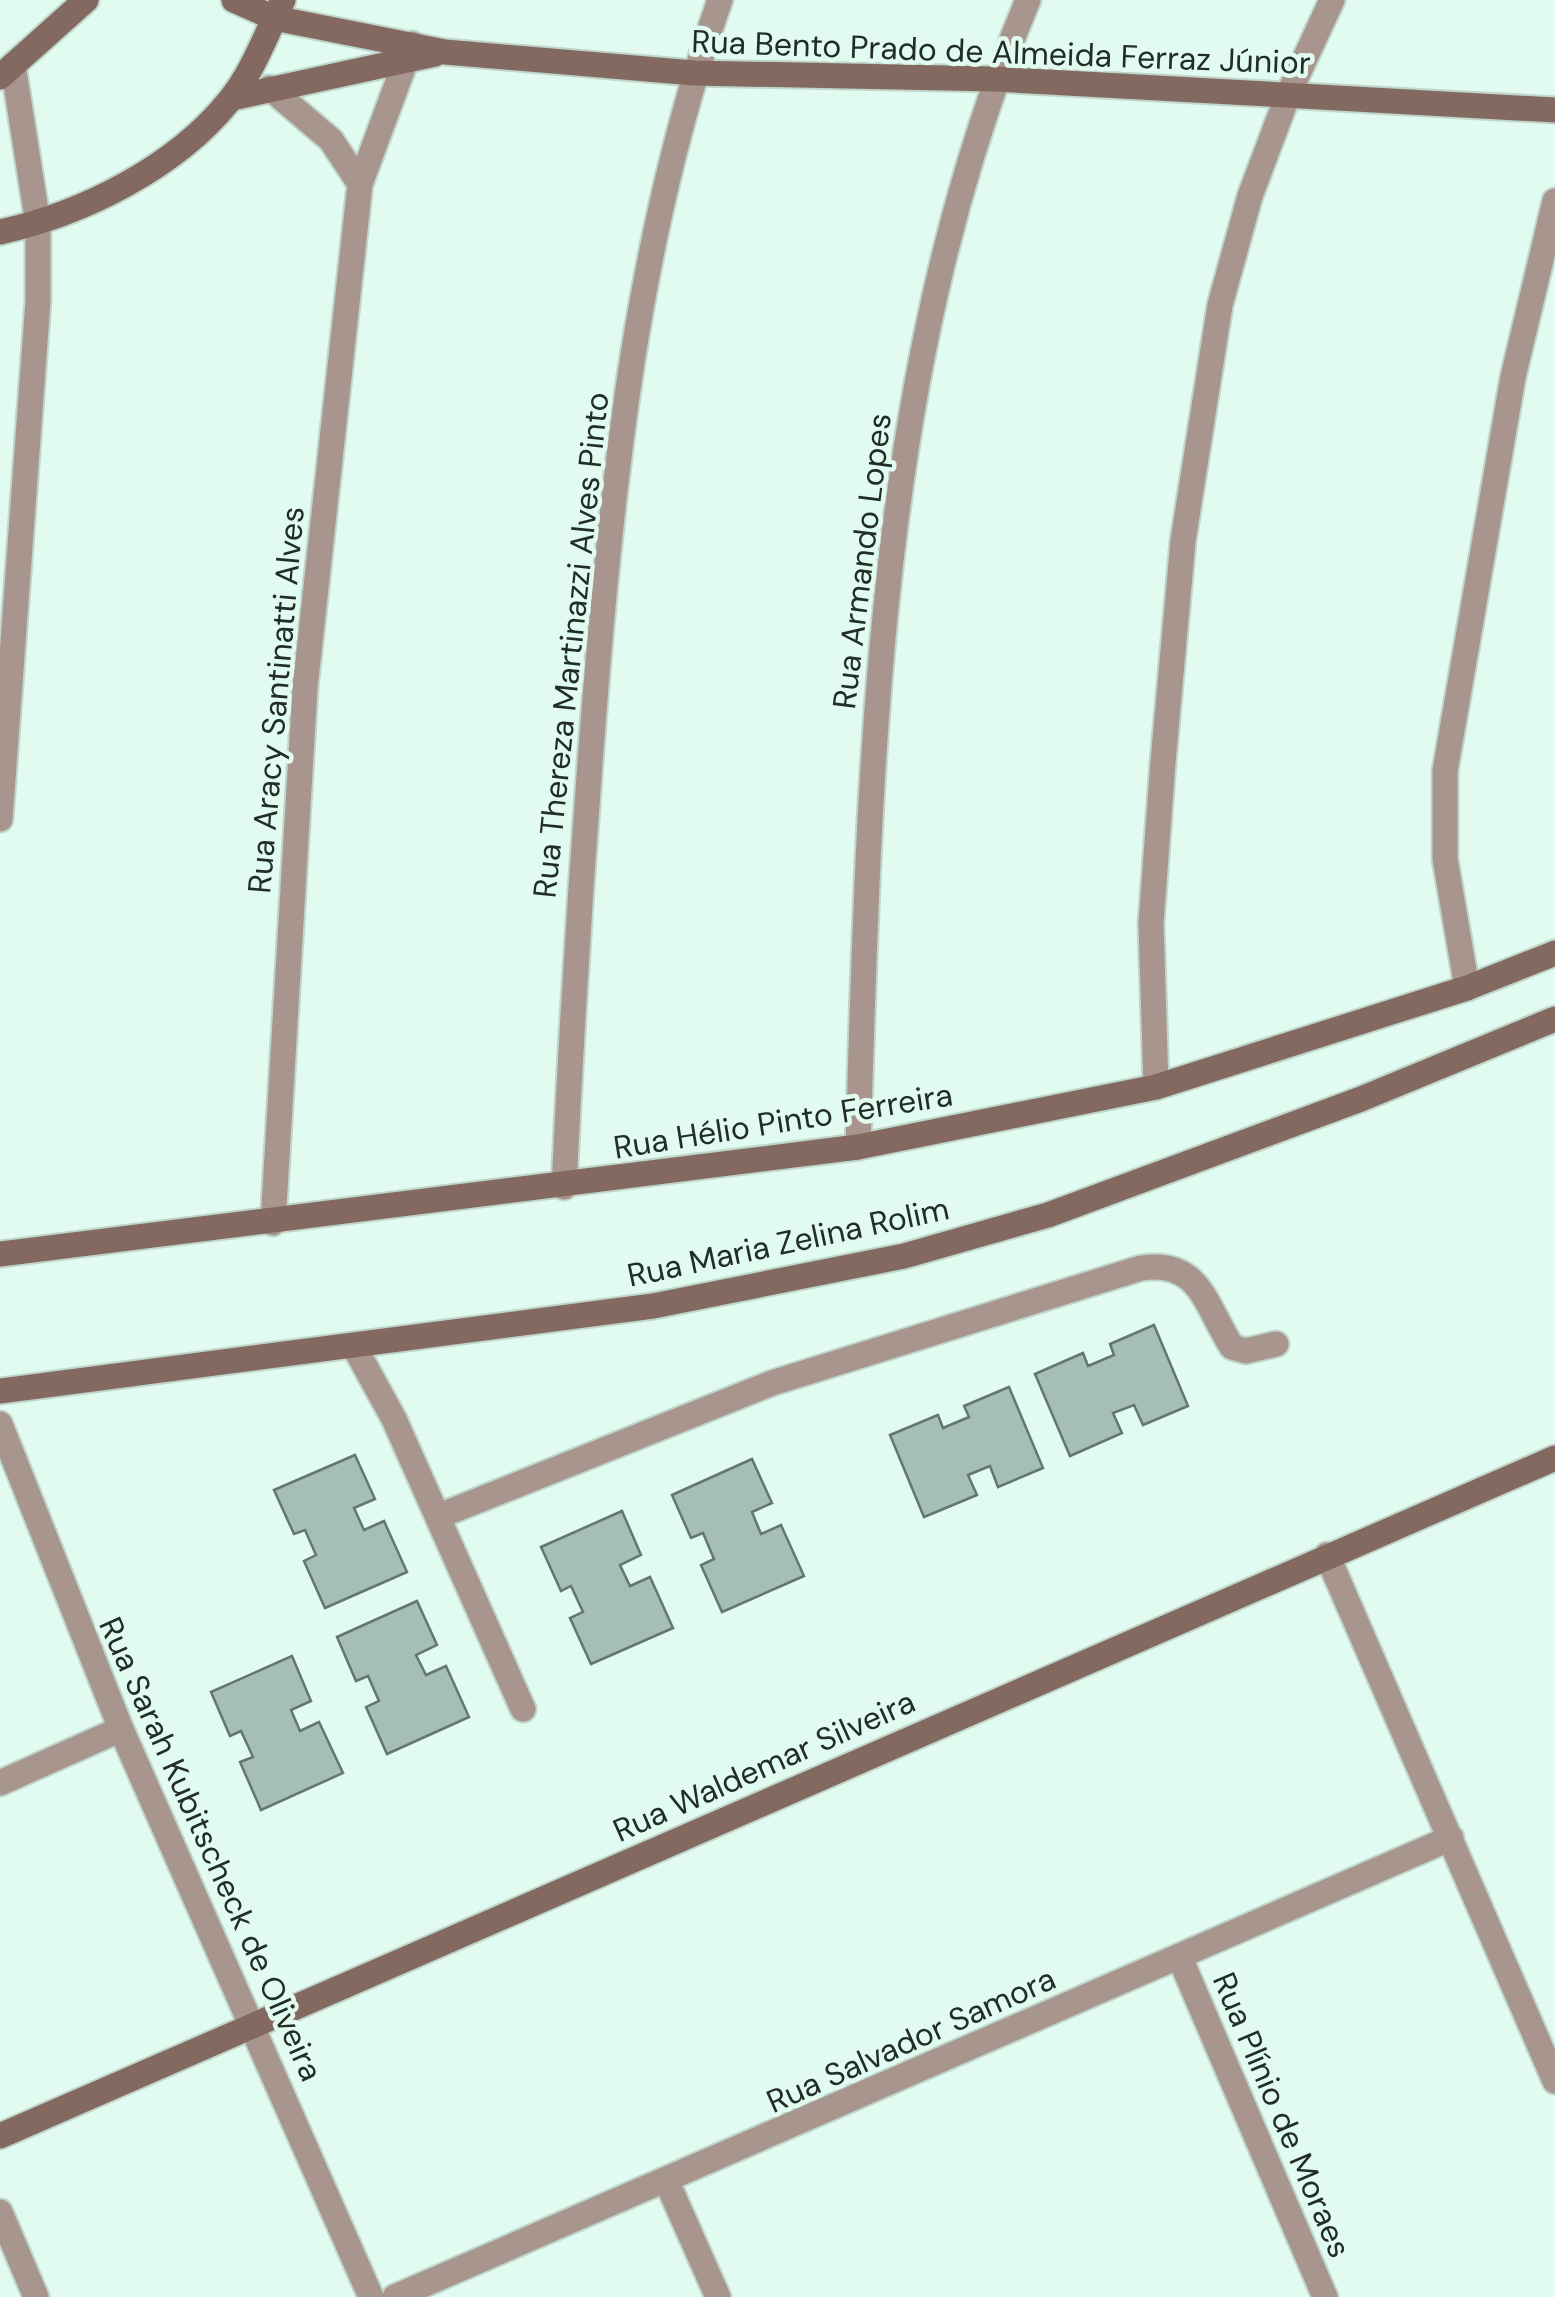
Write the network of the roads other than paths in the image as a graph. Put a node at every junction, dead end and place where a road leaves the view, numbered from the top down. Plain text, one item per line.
1 (86, 0) edge
2 (234, 0) edge
3 (720, 0) edge
4 (1028, 0) edge
5 (1332, 0) edge
6 (279, 9) edge
7 (410, 52) junction
8 (6, 71) edge
9 (694, 73) junction
10 (995, 79) junction
11 (270, 88) junction
12 (1288, 95) junction
13 (232, 98) junction
14 (1555, 110) edge
15 (360, 184) junction
16 (1555, 201) edge
17 (38, 224) junction
18 (0, 232) edge
19 (0, 820) edge
20 (1555, 953) edge
21 (1467, 988) junction
22 (1555, 1019) edge
23 (1156, 1087) junction
24 (858, 1147) junction
25 (564, 1187) junction
26 (273, 1223) junction
27 (0, 1254) edge
28 (1276, 1344) dead end
29 (355, 1348) junction
30 (0, 1392) edge
31 (0, 1424) edge
32 (1555, 1458) edge
33 (439, 1516) junction
34 (1327, 1555) junction
35 (523, 1708) dead end
36 (121, 1729) junction
37 (0, 1784) edge
38 (1450, 1838) junction
39 (1180, 1958) junction
40 (253, 2024) junction
41 (1555, 2082) edge
42 (0, 2136) edge
43 (668, 2182) junction
44 (0, 2212) edge
45 (36, 2297) edge
46 (371, 2297) edge
47 (396, 2297) edge
48 (718, 2297) edge
49 (1325, 2297) edge

1 - 8 street
2 - 6 street, Rua Bento Prado de Almeida Ferraz Júnior
3 - 9 street, Rua Thereza Martinazzi Alves Pinto
4 - 10 street, Rua Armando Lopes
5 - 12 street
6 - 7 street, Rua Bento Prado de Almeida Ferraz Júnior
6 - 13 street
7 - 9 street, Rua Bento Prado de Almeida Ferraz Júnior
7 - 11 street, Rua Bento Prado de Almeida Ferraz Júnior
7 - 15 street, Rua Aracy Santinatti Alves
8 - 17 street
9 - 10 street, Rua Bento Prado de Almeida Ferraz Júnior
9 - 25 street, Rua Thereza Martinazzi Alves Pinto
10 - 12 street, Rua Bento Prado de Almeida Ferraz Júnior
10 - 24 street, Rua Armando Lopes
11 - 13 street, Rua Bento Prado de Almeida Ferraz Júnior
11 - 15 street
12 - 14 street, Rua Bento Prado de Almeida Ferraz Júnior
12 - 23 street
13 - 17 street
15 - 26 street, Rua Aracy Santinatti Alves
16 - 21 street
17 - 18 street
17 - 19 street
20 - 21 street, Rua Hélio Pinto Ferreira
21 - 23 street, Rua Hélio Pinto Ferreira
22 - 29 street, Rua Maria Zelina Rolim
23 - 24 street, Rua Hélio Pinto Ferreira
24 - 25 street, Rua Hélio Pinto Ferreira
25 - 26 street, Rua Hélio Pinto Ferreira
26 - 27 street, Rua Hélio Pinto Ferreira
28 - 33 street
29 - 30 street, Rua Maria Zelina Rolim
29 - 33 street
31 - 36 street, Rua Sarah Kubitscheck de Oliveira
32 - 34 street, Rua Waldemar Silveira
33 - 35 street
34 - 38 street
34 - 40 street, Rua Waldemar Silveira
36 - 37 street
36 - 40 street, Rua Sarah Kubitscheck de Oliveira
38 - 39 street, Rua Salvador Samora
38 - 41 street
39 - 43 street, Rua Salvador Samora
39 - 49 street, Rua Plínio de Moraes
40 - 42 street, Rua Waldemar Silveira
40 - 46 street, Rua Sarah Kubitscheck de Oliveira
43 - 47 street, Rua Salvador Samora
43 - 48 street
44 - 45 street

